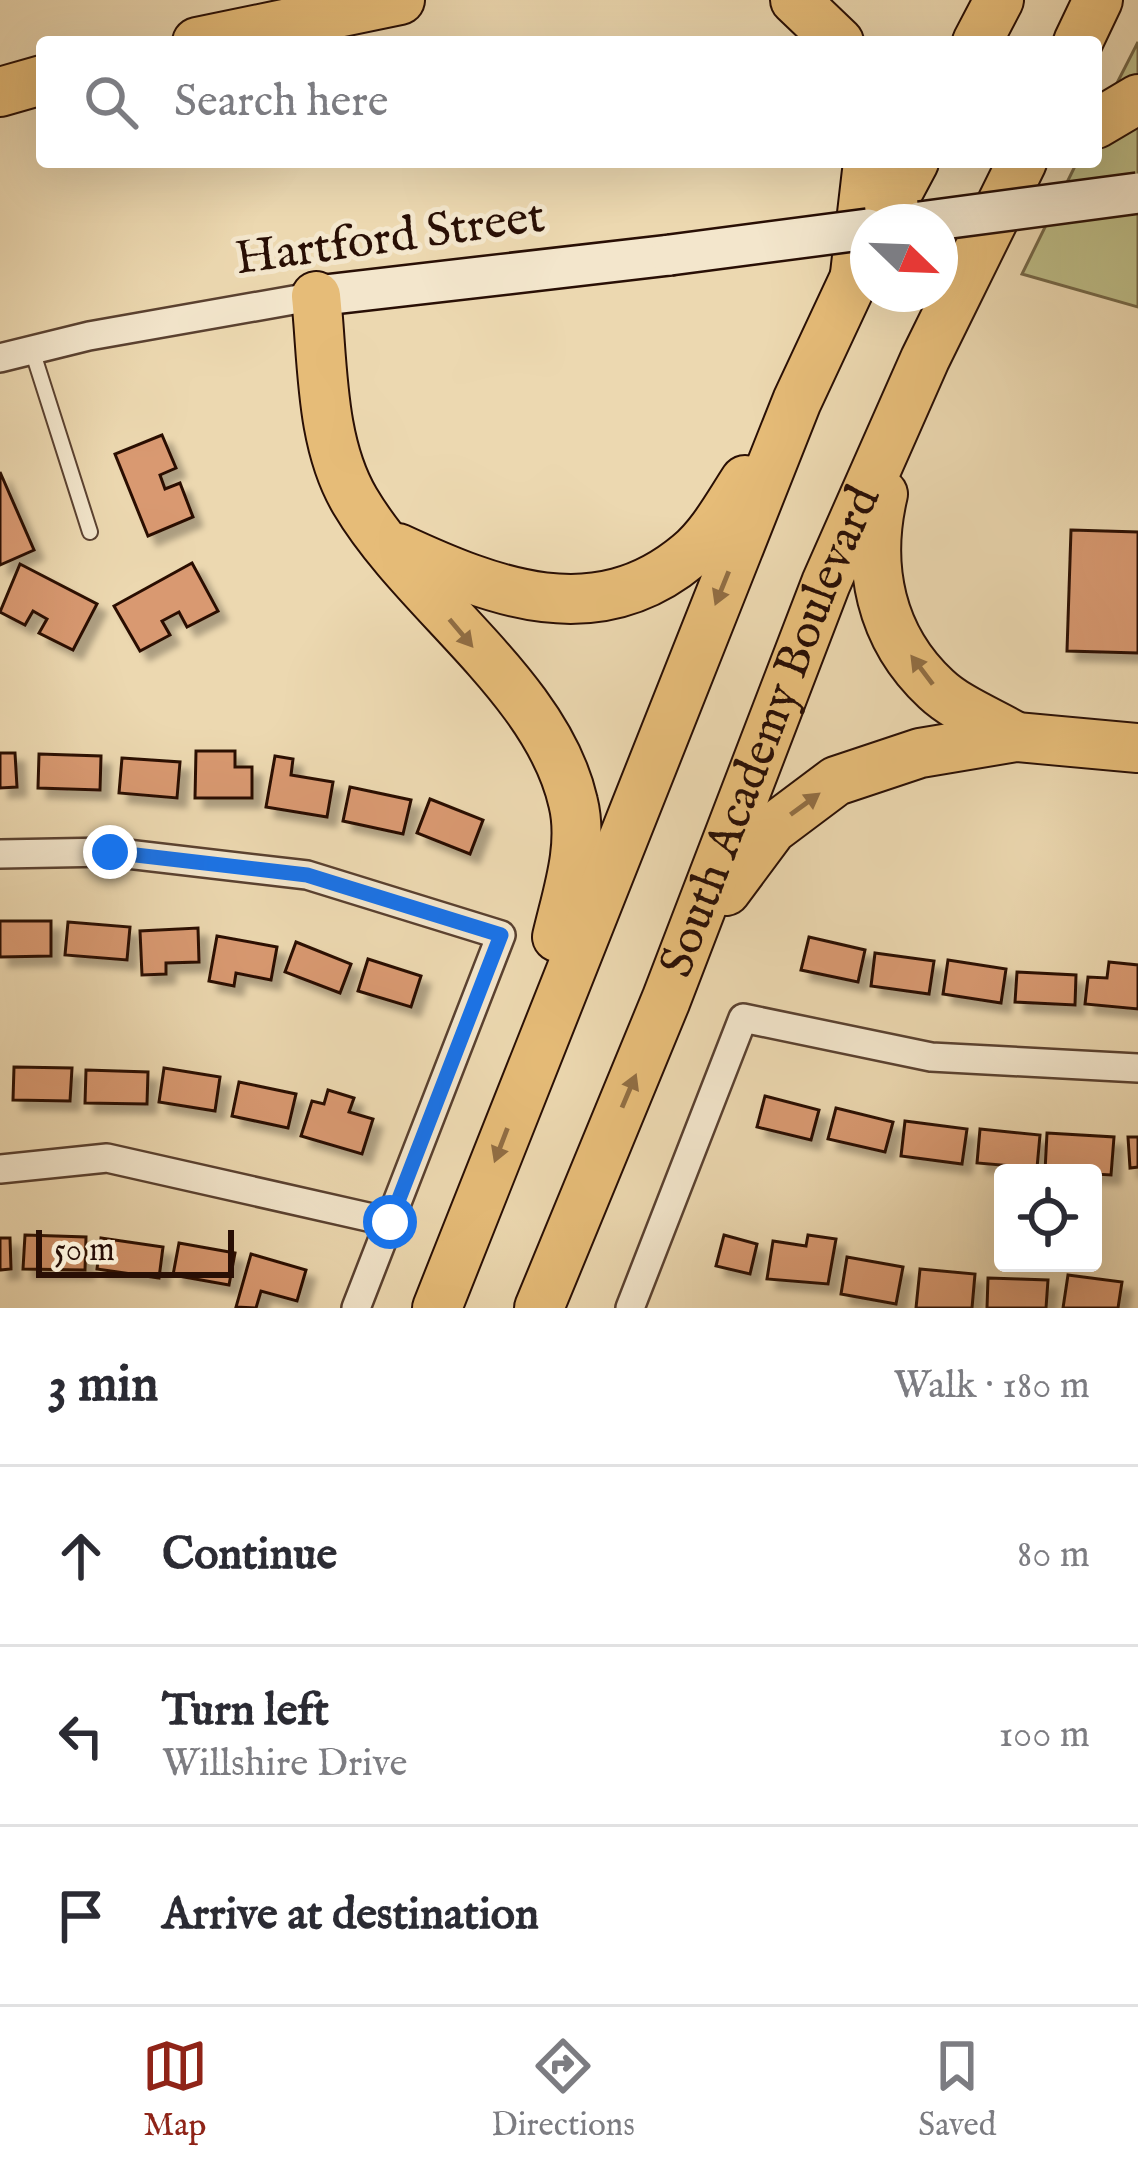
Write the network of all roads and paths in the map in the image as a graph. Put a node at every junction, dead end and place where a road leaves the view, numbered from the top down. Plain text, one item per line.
1 (400, 0) edge
2 (795, 0) edge
3 (999, 0) edge
4 (1098, 0) edge
5 (226, 36) edge
6 (833, 36) edge
7 (979, 36) edge
8 (1081, 36) edge
9 (36, 82) edge
10 (0, 92) edge
11 (1138, 99) edge
12 (1102, 120) edge
13 (868, 168) edge
14 (911, 168) edge
15 (1019, 168) edge
16 (1048, 168) edge
17 (1138, 193) edge
18 (866, 204) edge
19 (892, 204) edge
20 (958, 217) edge
21 (850, 250) edge
22 (975, 263) junction
23 (850, 282) edge
24 (316, 296) junction
25 (32, 350) junction
26 (0, 358) edge
27 (926, 358) junction
28 (797, 401) junction
29 (90, 532) dead end
30 (386, 543) junction
31 (1016, 737) junction
32 (1138, 748) edge
33 (0, 854) edge
34 (666, 1000) junction
35 (1138, 1069) edge
36 (521, 1094) junction
37 (0, 1168) edge
38 (390, 1222) junction
39 (356, 1308) edge
40 (437, 1308) edge
41 (539, 1308) edge
42 (631, 1308) edge

1 - 5 highway
2 - 6 highway
3 - 7 highway
4 - 8 highway
9 - 10 highway
11 - 12 highway
13 - 18 highway, South Academy Boulevard
14 - 19 highway
15 - 22 highway, South Academy Boulevard
16 - 22 highway
17 - 20 street, bridge
21 - 24 street, Hartford Street, bridge
22 - 27 highway, South Academy Boulevard
23 - 28 highway, South Academy Boulevard
24 - 25 street, Hartford Street
24 - 30 highway
25 - 26 street, Hartford Street
25 - 29 lane
31 -> 27 highway
27 - 34 highway, South Academy Boulevard
28 - 30 highway
28 -> 36 highway, South Academy Boulevard
30 -> 36 highway
31 - 32 highway
34 -> 31 highway
33 - 38 street
41 -> 34 highway, South Academy Boulevard
35 - 42 street
36 -> 40 highway, South Academy Boulevard
37 - 38 street
38 - 39 street

